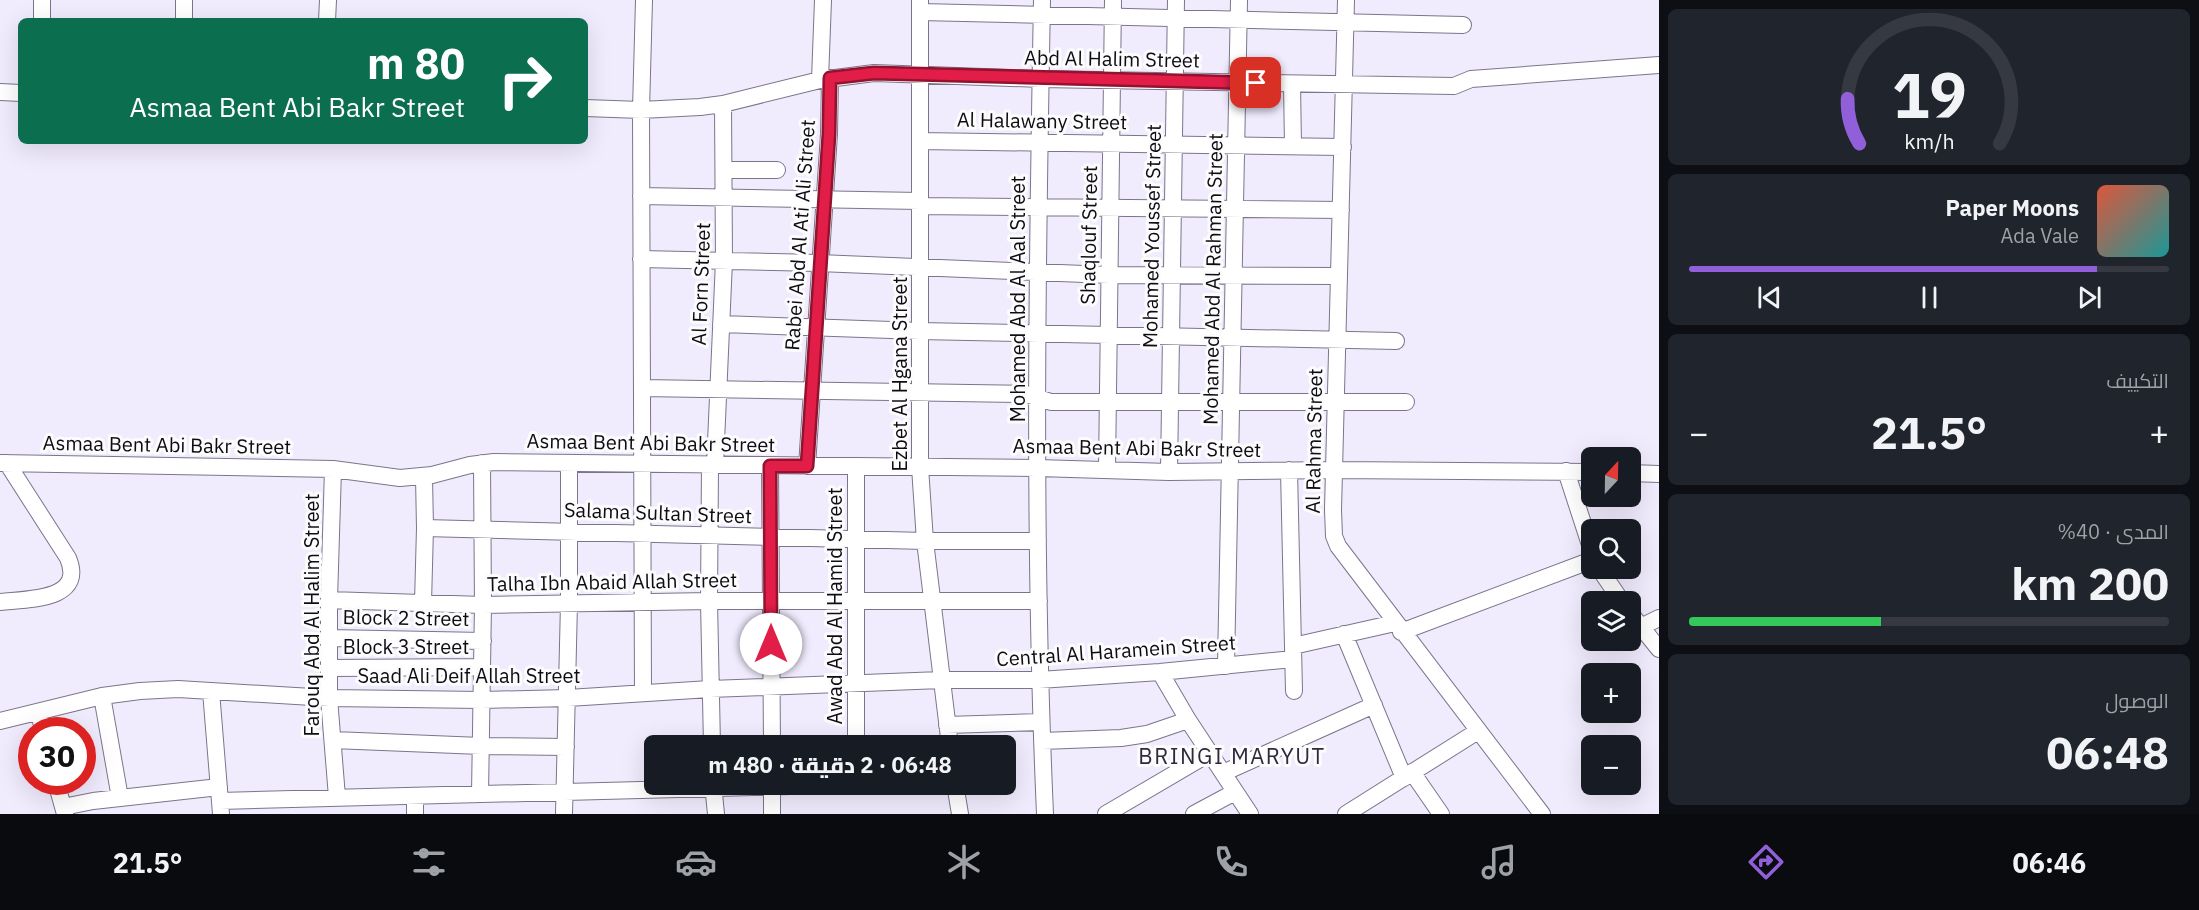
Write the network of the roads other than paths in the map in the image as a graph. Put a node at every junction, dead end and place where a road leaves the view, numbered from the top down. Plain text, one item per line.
1 (42, 0) edge
2 (184, 0) edge
3 (328, 0) edge
4 (644, 0) edge
5 (823, 0) edge
6 (1176, 0) edge
7 (1239, 0) edge
8 (1346, 0) edge
9 (920, 6) edge
10 (1042, 7) edge
11 (1113, 8) edge
12 (42, 18) edge
13 (184, 18) edge
14 (327, 18) edge
15 (1176, 18) junction
16 (1239, 20) junction
17 (1346, 22) junction
18 (1463, 25) dead end
19 (1659, 65) edge
20 (921, 75) junction
21 (825, 79) junction
22 (1041, 79) junction
23 (1112, 80) junction
24 (1175, 82) junction
25 (1238, 83) junction
26 (1292, 84) junction
27 (1344, 85) junction
28 (0, 92) edge
29 (18, 93) edge
30 (723, 104) junction
31 (588, 108) edge
32 (641, 110) junction
33 (920, 141) junction
34 (1040, 142) junction
35 (1111, 144) junction
36 (1174, 145) junction
37 (1236, 146) junction
38 (1293, 147) junction
39 (1343, 147) junction
40 (724, 170) junction
41 (777, 170) dead end
42 (641, 196) junction
43 (725, 198) junction
44 (824, 198) junction
45 (920, 204) junction
46 (1039, 207) junction
47 (1110, 208) junction
48 (1173, 208) junction
49 (1235, 209) junction
50 (1341, 210) junction
51 (641, 259) junction
52 (724, 261) junction
53 (819, 263) junction
54 (920, 268) junction
55 (1038, 273) junction
56 (1109, 275) junction
57 (1172, 275) junction
58 (1234, 276) junction
59 (1339, 276) junction
60 (721, 324) junction
61 (816, 326) junction
62 (920, 331) junction
63 (1038, 334) junction
64 (1109, 335) junction
65 (1171, 336) junction
66 (1233, 338) junction
67 (1338, 340) junction
68 (1396, 341) dead end
69 (642, 388) junction
70 (718, 389) junction
71 (812, 390) junction
72 (920, 392) junction
73 (1038, 398) junction
74 (1108, 402) junction
75 (1170, 402) junction
76 (1231, 402) junction
77 (1336, 402) junction
78 (1407, 402) dead end
79 (3, 463) edge
80 (482, 463) junction
81 (569, 464) junction
82 (642, 464) junction
83 (712, 465) junction
84 (770, 466) junction
85 (807, 466) junction
86 (856, 466) junction
87 (920, 467) junction
88 (1038, 468) junction
89 (333, 469) junction
90 (1107, 470) junction
91 (1289, 470) junction
92 (1335, 470) junction
93 (1230, 471) junction
94 (1566, 471) junction
95 (1169, 472) junction
96 (1581, 472) edge
97 (1641, 473) edge
98 (1659, 474) edge
99 (424, 477) junction
100 (1582, 519) edge
101 (425, 528) junction
102 (483, 530) junction
103 (568, 532) junction
104 (642, 534) junction
105 (710, 535) junction
106 (770, 537) junction
107 (856, 539) junction
108 (926, 541) junction
109 (1038, 541) junction
110 (1581, 564) edge
111 (329, 600) junction
112 (709, 601) junction
113 (771, 601) junction
114 (1039, 601) junction
115 (0, 602) edge
116 (642, 602) junction
117 (856, 602) junction
118 (932, 602) junction
119 (423, 603) junction
120 (569, 603) junction
121 (483, 604) junction
122 (1659, 618) edge
123 (1398, 627) junction
124 (1641, 627) joint
125 (1344, 634) junction
126 (329, 638) junction
127 (483, 641) junction
128 (1659, 649) edge
129 (1293, 653) junction
130 (1226, 666) junction
131 (482, 667) junction
132 (329, 668) junction
133 (1160, 672) junction
134 (941, 680) junction
135 (1039, 680) junction
136 (856, 684) junction
137 (771, 687) junction
138 (710, 689) junction
139 (211, 691) junction
140 (1294, 691) dead end
141 (644, 693) junction
142 (102, 696) junction
143 (329, 698) junction
144 (568, 698) junction
145 (482, 700) junction
146 (1374, 705) junction
147 (39, 712) junction
148 (40, 717) edge
149 (1188, 720) junction
150 (0, 721) edge
151 (1041, 722) junction
152 (947, 725) junction
153 (1478, 731) junction
154 (712, 735) edge
155 (772, 735) edge
156 (856, 735) edge
157 (948, 735) edge
158 (333, 740) junction
159 (1042, 741) junction
160 (481, 746) junction
161 (566, 747) junction
162 (1210, 753) junction
163 (1223, 773) junction
164 (1408, 775) junction
165 (644, 789) edge
166 (564, 792) junction
167 (1235, 792) junction
168 (480, 794) junction
169 (60, 795) edge
170 (714, 795) edge
171 (772, 795) edge
172 (957, 795) edge
173 (337, 797) junction
174 (415, 797) junction
175 (120, 798) junction
176 (220, 800) edge
177 (64, 811) edge
178 (1107, 813) edge
179 (415, 814) edge
180 (564, 814) edge
181 (716, 814) edge
182 (772, 814) edge
183 (960, 814) edge
184 (1045, 814) edge
185 (1194, 814) edge
186 (1250, 814) edge
187 (1346, 814) edge
188 (1441, 814) edge
189 (1542, 814) edge

1 - 12 street
2 - 13 street
3 - 14 street
4 - 32 street
5 - 21 street, Rabei Abd Al Ati Ali Street
6 - 15 street, Mohamed Youssef Street
7 - 16 street, Mohamed Abd Al Rahman Street
8 - 17 street, Al Rahma Street
9 - 10 street
9 - 20 street, Ezbet Al Hgana Street
10 - 11 street
10 - 22 street, Mohamed Abd Al Aal Street
11 - 15 street
11 - 23 street, Shaqlouf Street
15 - 16 street
15 - 24 street, Mohamed Youssef Street
16 - 17 street
16 - 25 street, Mohamed Abd Al Rahman Street
17 - 18 street
17 - 27 street, Al Rahma Street
19 - 27 street, Abd Al Halim Street
20 - 21 street, Abd Al Halim Street
20 - 22 street, Abd Al Halim Street
20 - 33 street, Ezbet Al Hgana Street
21 - 30 street, Abd Al Halim Street
21 - 44 street, Rabei Abd Al Ati Ali Street
22 - 23 street, Abd Al Halim Street
22 - 34 street, Mohamed Abd Al Aal Street
23 - 24 street, Abd Al Halim Street
23 - 35 street, Shaqlouf Street
24 - 25 street, Abd Al Halim Street
24 - 36 street, Mohamed Youssef Street
25 - 26 street, Abd Al Halim Street
25 - 37 street, Mohamed Abd Al Rahman Street
26 - 27 street, Abd Al Halim Street
26 - 38 street
27 - 39 street, Al Rahma Street
28 - 29 street
30 - 32 street, Abd Al Halim Street
30 - 40 street, Al Forn Street
31 - 32 street, Abd Al Halim Street
32 - 42 street
33 - 34 street, Al Halawany Street
33 - 45 street, Ezbet Al Hgana Street
34 - 35 street, Al Halawany Street
34 - 46 street, Mohamed Abd Al Aal Street
35 - 36 street, Al Halawany Street
35 - 47 street, Shaqlouf Street
36 - 37 street, Al Halawany Street
36 - 48 street, Mohamed Youssef Street
37 - 38 street, Al Halawany Street
37 - 49 street, Mohamed Abd Al Rahman Street
38 - 39 street, Al Halawany Street
39 - 50 street, Al Rahma Street
40 - 41 street
40 - 43 street, Al Forn Street
42 - 43 street
42 - 51 street
43 - 44 street
43 - 52 street, Al Forn Street
44 - 45 street
44 - 53 street, Rabei Abd Al Ati Ali Street
45 - 46 street
45 - 54 street, Ezbet Al Hgana Street
46 - 47 street
46 - 55 street, Mohamed Abd Al Aal Street
47 - 48 street
47 - 56 street, Shaqlouf Street
48 - 49 street
48 - 57 street, Mohamed Youssef Street
49 - 50 street
49 - 58 street, Mohamed Abd Al Rahman Street
50 - 59 street, Al Rahma Street
51 - 52 street
51 - 69 street
52 - 53 street
52 - 60 street, Al Forn Street
53 - 54 street
53 - 61 street, Rabei Abd Al Ati Ali Street
54 - 55 street
54 - 62 street, Ezbet Al Hgana Street
55 - 56 street
55 - 63 street, Mohamed Abd Al Aal Street
56 - 57 street
56 - 64 street, Shaqlouf Street
57 - 58 street
57 - 65 street, Mohamed Youssef Street
58 - 59 street
58 - 66 street, Mohamed Abd Al Rahman Street
59 - 67 street, Al Rahma Street
60 - 61 street
60 - 70 street, Al Forn Street
61 - 62 street
61 - 71 street, Rabei Abd Al Ati Ali Street
62 - 63 street
62 - 72 street, Ezbet Al Hgana Street
63 - 64 street
63 - 73 street, Mohamed Abd Al Aal Street
64 - 65 street
64 - 74 street, Shaqlouf Street
65 - 66 street
65 - 75 street, Mohamed Youssef Street
66 - 67 street
66 - 76 street, Mohamed Abd Al Rahman Street
67 - 68 street
67 - 77 street, Al Rahma Street
69 - 70 street
69 - 82 street
70 - 71 street
70 - 83 street, Al Forn Street
71 - 72 street
71 - 85 street, Rabei Abd Al Ati Ali Street
72 - 73 street
72 - 87 street, Ezbet Al Hgana Street
73 - 74 street
73 - 88 street, Mohamed Abd Al Aal Street
74 - 75 street
74 - 90 street, Shaqlouf Street
75 - 76 street
75 - 95 street, Mohamed Youssef Street
76 - 77 street
76 - 93 street, Mohamed Abd Al Rahman Street
77 - 78 street
77 - 92 street, Al Rahma Street
79 - 89 street, Asmaa Bent Abi Bakr Street
79 - 115 street
80 - 81 street, Asmaa Bent Abi Bakr Street
80 - 99 street, Asmaa Bent Abi Bakr Street
80 - 102 street
81 - 82 street, Asmaa Bent Abi Bakr Street
81 - 103 street
82 - 83 street, Asmaa Bent Abi Bakr Street
82 - 104 street
83 - 84 street, Asmaa Bent Abi Bakr Street
83 - 105 street, Al Forn Street
84 - 85 street, Asmaa Bent Abi Bakr Street
84 - 106 street
85 - 86 street, Asmaa Bent Abi Bakr Street
86 - 87 street, Asmaa Bent Abi Bakr Street
86 - 107 street, Awad Abd Al Hamid Street
87 - 88 street, Asmaa Bent Abi Bakr Street
87 - 108 street, Ezbet Al Hgana Street
88 - 90 street, Asmaa Bent Abi Bakr Street
88 - 109 street, Mohamed Abd Al Aal Street
89 - 99 street, Asmaa Bent Abi Bakr Street
89 - 111 street, Farouq Abd Al Halim Street
90 - 95 street, Asmaa Bent Abi Bakr Street
91 - 92 street, Asmaa Bent Abi Bakr Street
91 - 93 street, Asmaa Bent Abi Bakr Street
91 - 129 street
92 - 94 street, Asmaa Bent Abi Bakr Street
92 - 123 street, Al Rahma Street
93 - 95 street, Asmaa Bent Abi Bakr Street
93 - 130 street, Mohamed Abd Al Rahman Street
94 - 96 street, Asmaa Bent Abi Bakr Street
94 - 100 street
97 - 98 street
99 - 101 street
101 - 102 street, Salama Sultan Street
101 - 119 street
102 - 103 street, Salama Sultan Street
102 - 121 street
103 - 104 street, Salama Sultan Street
103 - 120 street
104 - 105 street, Salama Sultan Street
104 - 116 street
105 - 106 street, Salama Sultan Street
105 - 112 street, Al Forn Street
106 - 107 street, Salama Sultan Street
106 - 113 street
107 - 108 street, Salama Sultan Street
107 - 117 street, Awad Abd Al Hamid Street
108 - 109 street, Salama Sultan Street
108 - 118 street, Ezbet Al Hgana Street
109 - 114 street, Mohamed Abd Al Aal Street
110 - 123 street, Central Al Haramein Street
111 - 119 street, Talha Ibn Abaid Allah Street
111 - 126 street, Farouq Abd Al Halim Street
112 - 113 street, Talha Ibn Abaid Allah Street
112 - 116 street, Talha Ibn Abaid Allah Street
112 - 138 street, Al Forn Street
113 - 117 street, Talha Ibn Abaid Allah Street
113 - 137 street
114 - 118 street, Talha Ibn Abaid Allah Street
114 - 135 street, Mohamed Abd Al Aal Street
116 - 120 street, Talha Ibn Abaid Allah Street
116 - 141 street
117 - 118 street, Talha Ibn Abaid Allah Street
117 - 136 street, Awad Abd Al Hamid Street
118 - 134 street, Ezbet Al Hgana Street
119 - 121 street, Talha Ibn Abaid Allah Street
120 - 121 street, Talha Ibn Abaid Allah Street
120 - 144 street
121 - 127 street
122 - 124 street
123 - 125 street, Central Al Haramein Street
123 - 153 street, Al Rahma Street
124 - 128 street
125 - 129 street, Central Al Haramein Street
125 - 146 street
126 - 127 street, Block 2 Street
126 - 132 street, Farouq Abd Al Halim Street
127 - 131 street
129 - 130 street, Central Al Haramein Street
129 - 140 street
130 - 133 street, Central Al Haramein Street
131 - 132 street, Block 3 Street
131 - 145 street
132 - 143 street, Farouq Abd Al Halim Street
133 - 135 street, Central Al Haramein Street
133 - 149 street
134 - 135 street, Central Al Haramein Street
134 - 136 street, Saad Ali Deif Allah Street
134 - 152 street, Ezbet Al Hgana Street
135 - 151 street, Mohamed Abd Al Aal Street
136 - 137 street, Saad Ali Deif Allah Street
136 - 156 street, Awad Abd Al Hamid Street
137 - 138 street, Saad Ali Deif Allah Street
137 - 155 street
138 - 141 street, Saad Ali Deif Allah Street
138 - 154 street, Al Forn Street
139 - 142 street, Saad Ali Deif Allah Street
139 - 143 street, Saad Ali Deif Allah Street
139 - 176 street
141 - 144 street, Saad Ali Deif Allah Street
142 - 147 street, Saad Ali Deif Allah Street
142 - 175 street
143 - 145 street, Saad Ali Deif Allah Street
143 - 158 street, Farouq Abd Al Halim Street
144 - 145 street, Saad Ali Deif Allah Street
144 - 161 street
145 - 160 street
146 - 163 street
146 - 164 street
147 - 148 street
147 - 150 street, Saad Ali Deif Allah Street
149 - 159 street
149 - 162 street
151 - 152 street
151 - 159 street, Mohamed Abd Al Aal Street
152 - 157 street, Ezbet Al Hgana Street
153 - 164 street
153 - 189 street, Al Rahma Street
158 - 160 street
158 - 173 street, Farouq Abd Al Halim Street
159 - 184 street, Mohamed Abd Al Aal Street
160 - 161 street
160 - 168 street
161 - 166 street
162 - 163 street
162 - 178 street
163 - 167 street
164 - 187 street
164 - 188 street
165 - 166 street
166 - 168 street
166 - 180 street
167 - 185 street
167 - 186 street
168 - 174 street
169 - 177 street
170 - 181 street
171 - 182 street
172 - 183 street
173 - 174 street
173 - 176 street
174 - 179 street
175 - 176 street
175 - 177 street

